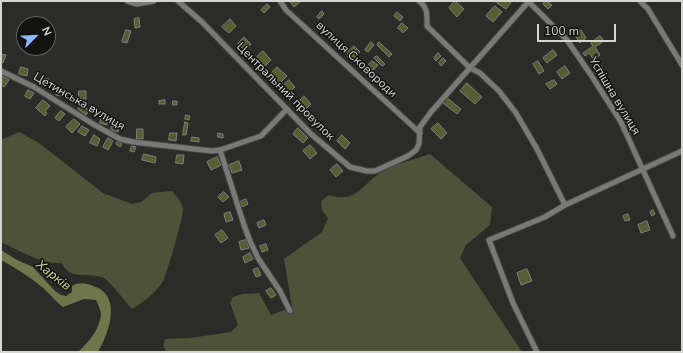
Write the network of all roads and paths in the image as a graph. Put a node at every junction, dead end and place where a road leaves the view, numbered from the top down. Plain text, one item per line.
1 (126, 1) edge
2 (154, 1) edge
3 (178, 1) edge
4 (280, 1) edge
5 (419, 1) edge
6 (528, 1) edge
7 (640, 1) edge
8 (682, 65) edge
9 (470, 68) junction
10 (1, 71) edge
11 (287, 109) junction
12 (420, 133) junction
13 (220, 150) junction
14 (682, 151) edge
15 (642, 170) junction
16 (565, 206) junction
17 (673, 236) dead end
18 (290, 310) dead end
19 (537, 352) edge

1 - 2 street
3 - 11 street, Центральний провулок
4 - 12 street, вулиця Сковороди
5 - 9 street
6 - 9 street, Центральний провулок
6 - 15 street, Успішна вулиця
7 - 8 street
9 - 12 street, Центральний провулок
9 - 16 street
10 - 13 street, Цетинська вулиця
11 - 12 street, Центральний провулок
11 - 13 street, Цетинська вулиця
13 - 18 street
14 - 15 street
15 - 16 street
15 - 17 street, Успішна вулиця
16 - 19 street

